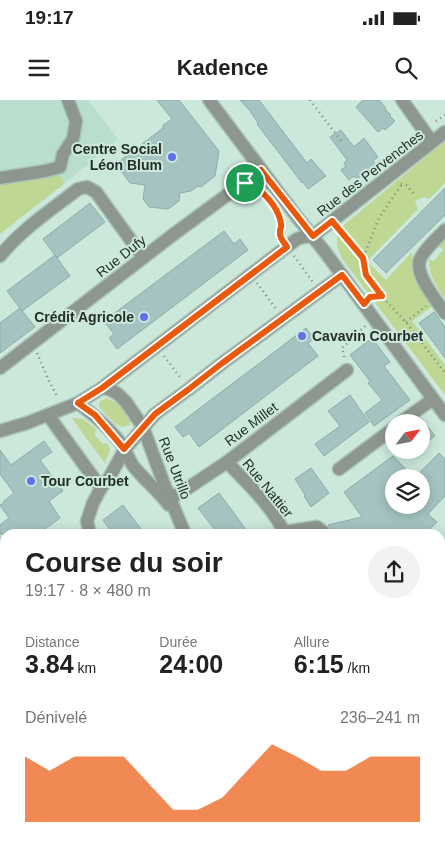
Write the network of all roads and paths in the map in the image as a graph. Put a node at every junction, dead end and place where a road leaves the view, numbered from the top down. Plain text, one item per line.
1 (68, 100) edge
2 (208, 100) edge
3 (310, 100) edge
4 (402, 100) edge
5 (445, 132) edge
6 (342, 142) dead end
7 (432, 142) junction
8 (261, 170) junction
9 (389, 176) junction
10 (0, 178) edge
11 (402, 184) junction
12 (416, 196) dead end
13 (278, 212) dead end
14 (332, 221) junction
15 (445, 230) edge
16 (313, 236) junction
17 (287, 247) junction
18 (0, 256) edge
19 (143, 257) junction
20 (363, 258) junction
21 (251, 274) junction
22 (342, 275) junction
23 (320, 291) junction
24 (382, 296) junction
25 (435, 298) junction
26 (364, 304) junction
27 (445, 313) edge
28 (283, 318) junction
29 (374, 318) junction
30 (406, 322) junction
31 (33, 343) junction
32 (157, 346) junction
33 (0, 368) edge
34 (347, 370) joint
35 (445, 373) edge
36 (102, 388) junction
37 (189, 389) junction
38 (433, 399) junction
39 (78, 403) junction
40 (63, 408) junction
41 (412, 414) edge
42 (48, 415) junction
43 (445, 415) edge
44 (143, 427) junction
45 (0, 430) edge
46 (385, 435) edge
47 (124, 449) junction
48 (227, 462) junction
49 (338, 469) dead end
50 (101, 488) junction
51 (170, 498) junction
52 (178, 518) junction
53 (89, 529) edge
54 (183, 529) edge
55 (283, 529) edge
56 (306, 529) edge
57 (320, 529) edge

1 - 10 street
2 - 8 street
3 - 6 path
4 - 7 street
5 - 7 street, Rue des Pervenches
7 - 9 street, Rue des Pervenches
8 - 16 street
8 - 19 street, Rue Dufy
9 - 11 path
9 - 14 street, Rue des Pervenches
11 - 12 path
11 - 20 path
13 - 17 path
14 - 16 street, Rue des Pervenches
14 - 20 path
15 - 25 street
16 - 17 street, Rue des Pervenches
16 - 22 street
17 - 21 street, Rue des Pervenches
17 - 23 path
18 - 19 street
19 - 31 street, Rue Dufy
20 - 24 path
21 - 28 path
21 - 32 street, Rue des Pervenches
22 - 23 street
22 - 26 street
23 - 28 street
24 - 26 path
24 - 30 path
25 - 27 street
25 - 30 path
26 - 29 street
28 - 37 street
29 - 34 path
29 - 38 street
30 - 35 path
31 - 33 street, Rue Dufy
31 - 40 path
32 - 36 street, Rue des Pervenches
32 - 37 path
34 - 48 street, Rue Millet
36 - 39 street, Rue des Pervenches
36 - 44 street, Rue Utrillo
37 - 44 street
38 - 41 street
38 - 43 street
39 - 40 street, Rue des Pervenches
39 - 47 street, Rue Utrillo
40 - 42 street, Rue des Pervenches
42 - 45 street, Rue des Pervenches
42 - 50 street
44 - 47 street
44 - 51 street, Rue Utrillo
46 - 49 street
47 - 50 street
47 - 52 street, Rue Utrillo
48 - 51 street, Rue Millet
48 - 55 street, Rue Nattier
50 - 53 street
51 - 52 street, Rue Utrillo
52 - 54 street, Rue Utrillo
56 - 57 street

